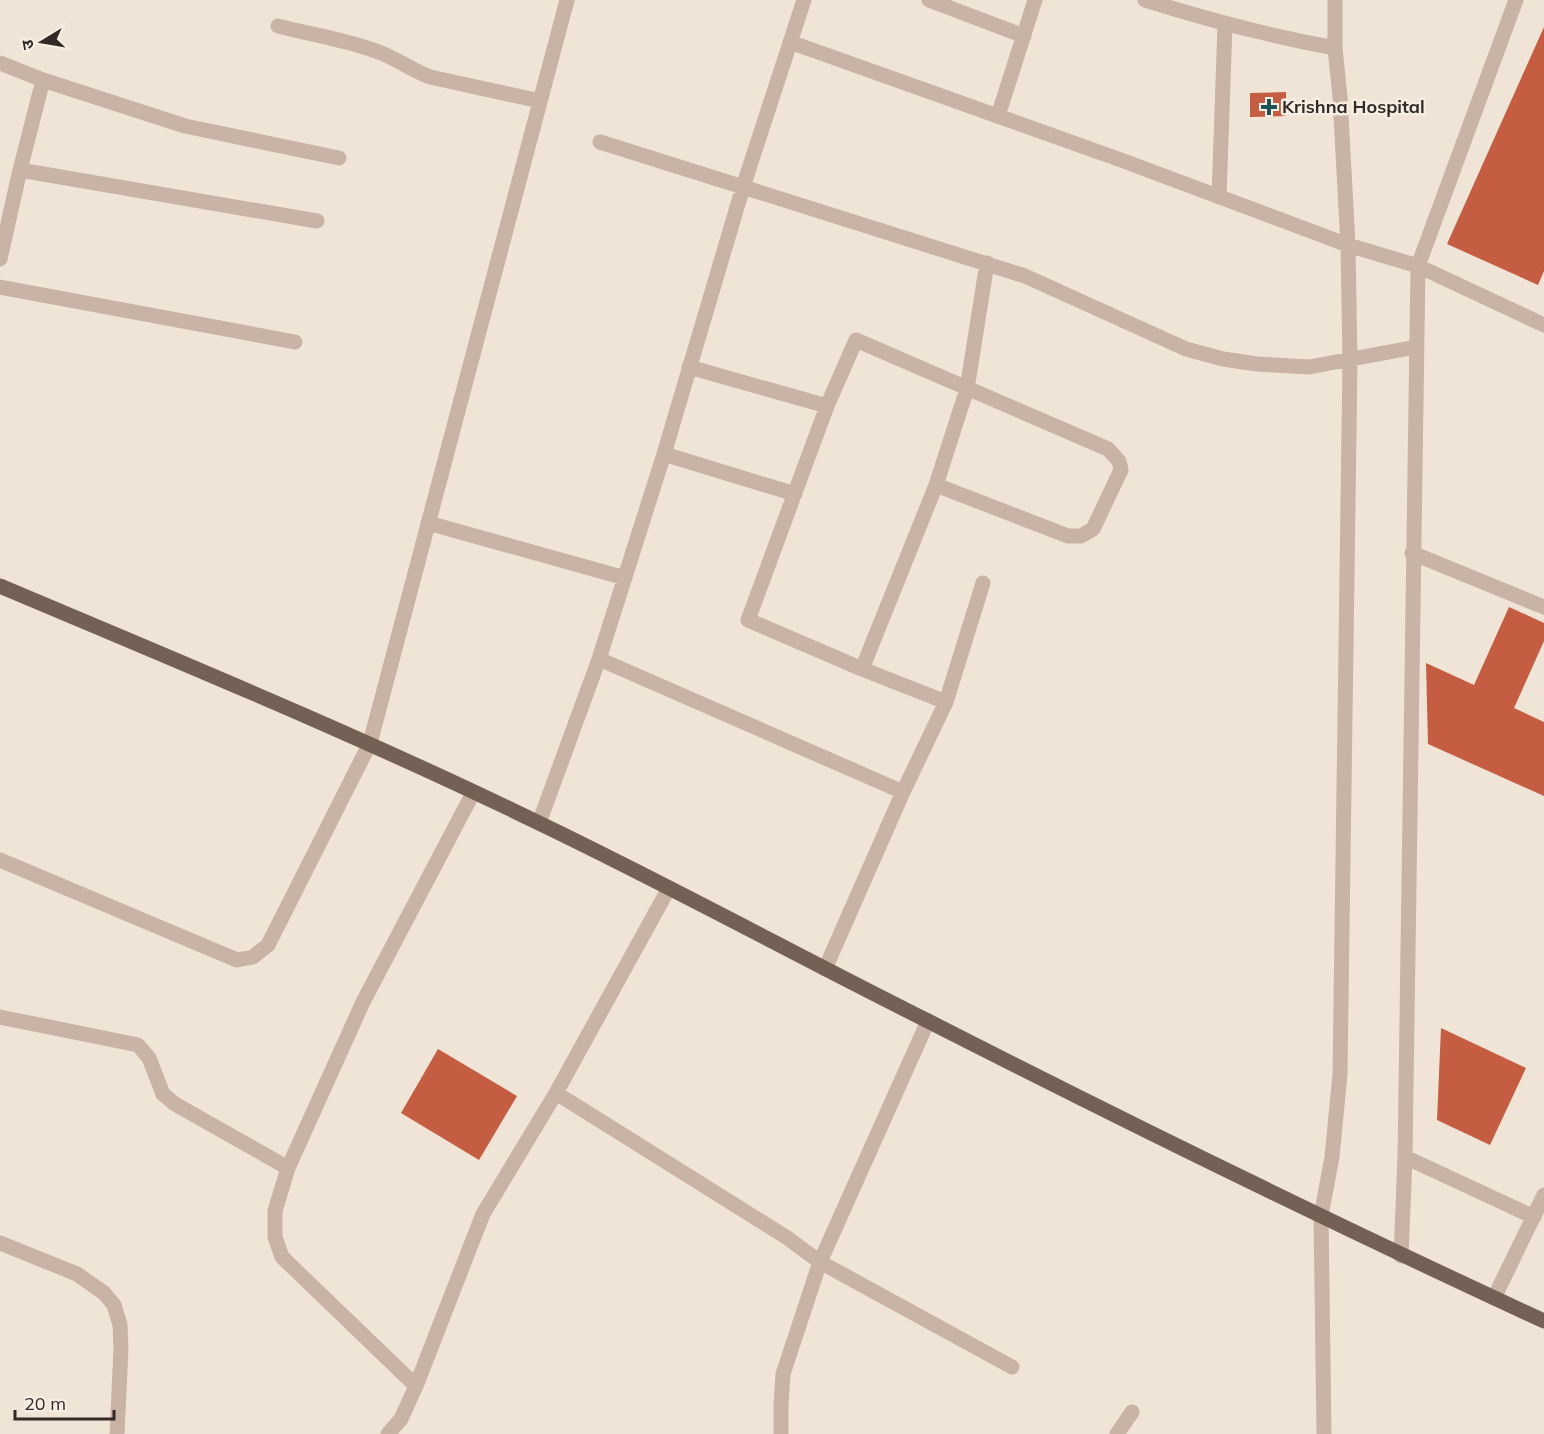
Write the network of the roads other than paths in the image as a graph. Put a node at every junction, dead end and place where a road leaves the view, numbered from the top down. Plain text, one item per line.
1 (567, 0) edge
2 (804, 0) edge
3 (929, 0) edge
4 (1035, 0) edge
5 (1145, 0) edge
6 (1335, 0) edge
7 (1516, 0) edge
8 (1225, 25) junction
9 (278, 26) dead end
10 (1024, 36) junction
11 (790, 42) junction
12 (1335, 48) junction
13 (0, 63) edge
14 (43, 80) junction
15 (540, 101) junction
16 (998, 116) junction
17 (600, 142) dead end
18 (339, 158) dead end
19 (20, 170) junction
20 (743, 187) junction
21 (1219, 197) junction
22 (317, 221) dead end
23 (1348, 245) junction
24 (0, 259) edge
25 (987, 263) junction
26 (1418, 266) junction
27 (0, 287) edge
28 (1544, 325) edge
29 (295, 342) dead end
30 (1416, 347) junction
31 (1350, 361) junction
32 (689, 367) junction
33 (966, 389) junction
34 (827, 406) junction
35 (664, 454) junction
36 (936, 485) junction
37 (795, 494) junction
38 (428, 523) junction
39 (1412, 553) junction
40 (625, 578) junction
41 (983, 583) dead end
42 (0, 586) edge
43 (1544, 607) edge
44 (599, 659) junction
45 (862, 669) junction
46 (946, 702) junction
47 (370, 743) junction
48 (903, 792) junction
49 (473, 793) junction
50 (539, 823) junction
51 (0, 860) edge
52 (669, 888) junction
53 (825, 969) junction
54 (0, 1017) edge
55 (928, 1021) junction
56 (556, 1093) junction
57 (1405, 1156) junction
58 (288, 1168) junction
59 (1544, 1195) edge
60 (1321, 1216) junction
61 (1534, 1217) junction
62 (0, 1243) edge
63 (1401, 1256) junction
64 (820, 1262) junction
65 (1494, 1298) junction
66 (1544, 1321) edge
67 (1012, 1367) dead end
68 (416, 1386) junction
69 (1132, 1412) dead end
70 (117, 1434) edge
71 (387, 1434) edge
72 (781, 1434) edge
73 (1117, 1434) edge
74 (1324, 1434) edge

1 - 15 street
2 - 11 street
3 - 10 street
4 - 10 street
5 - 8 street
6 - 12 street
7 - 26 street
8 - 12 street
8 - 21 street
9 - 15 street
10 - 16 street
11 - 16 street
11 - 20 street
12 - 23 street
13 - 14 street
14 - 18 street
14 - 19 street
15 - 38 street
16 - 21 street
17 - 20 street
19 - 22 street
19 - 24 street
20 - 25 street
20 - 32 street
21 - 23 street
23 - 26 street
23 - 31 street
25 - 31 street
25 - 33 street
26 - 28 street
26 - 30 street
27 - 29 street
30 - 31 street
30 - 39 street
31 - 60 street
32 - 34 street
32 - 35 street
33 - 34 street
33 - 36 street
33 - 36 street
34 - 37 street
35 - 37 street
35 - 40 street
36 - 45 street
37 - 45 street
38 - 40 street
38 - 47 street
39 - 43 street
39 - 57 street
40 - 44 street
41 - 46 street
42 - 47 main road
44 - 48 street
44 - 50 street
45 - 46 street
46 - 48 street
47 - 49 main road
47 - 51 street
48 - 53 street
49 - 50 main road
49 - 58 street
50 - 52 main road
52 - 53 main road
52 - 56 street
53 - 55 main road
54 - 58 street
55 - 60 main road
55 - 64 street
56 - 64 street
56 - 68 street
57 - 61 street
57 - 63 street
58 - 68 street
59 - 61 street
60 - 63 main road
60 - 74 street
61 - 65 street
62 - 70 street
63 - 65 main road
64 - 67 street
64 - 72 street
65 - 66 main road
68 - 71 street
69 - 73 street

